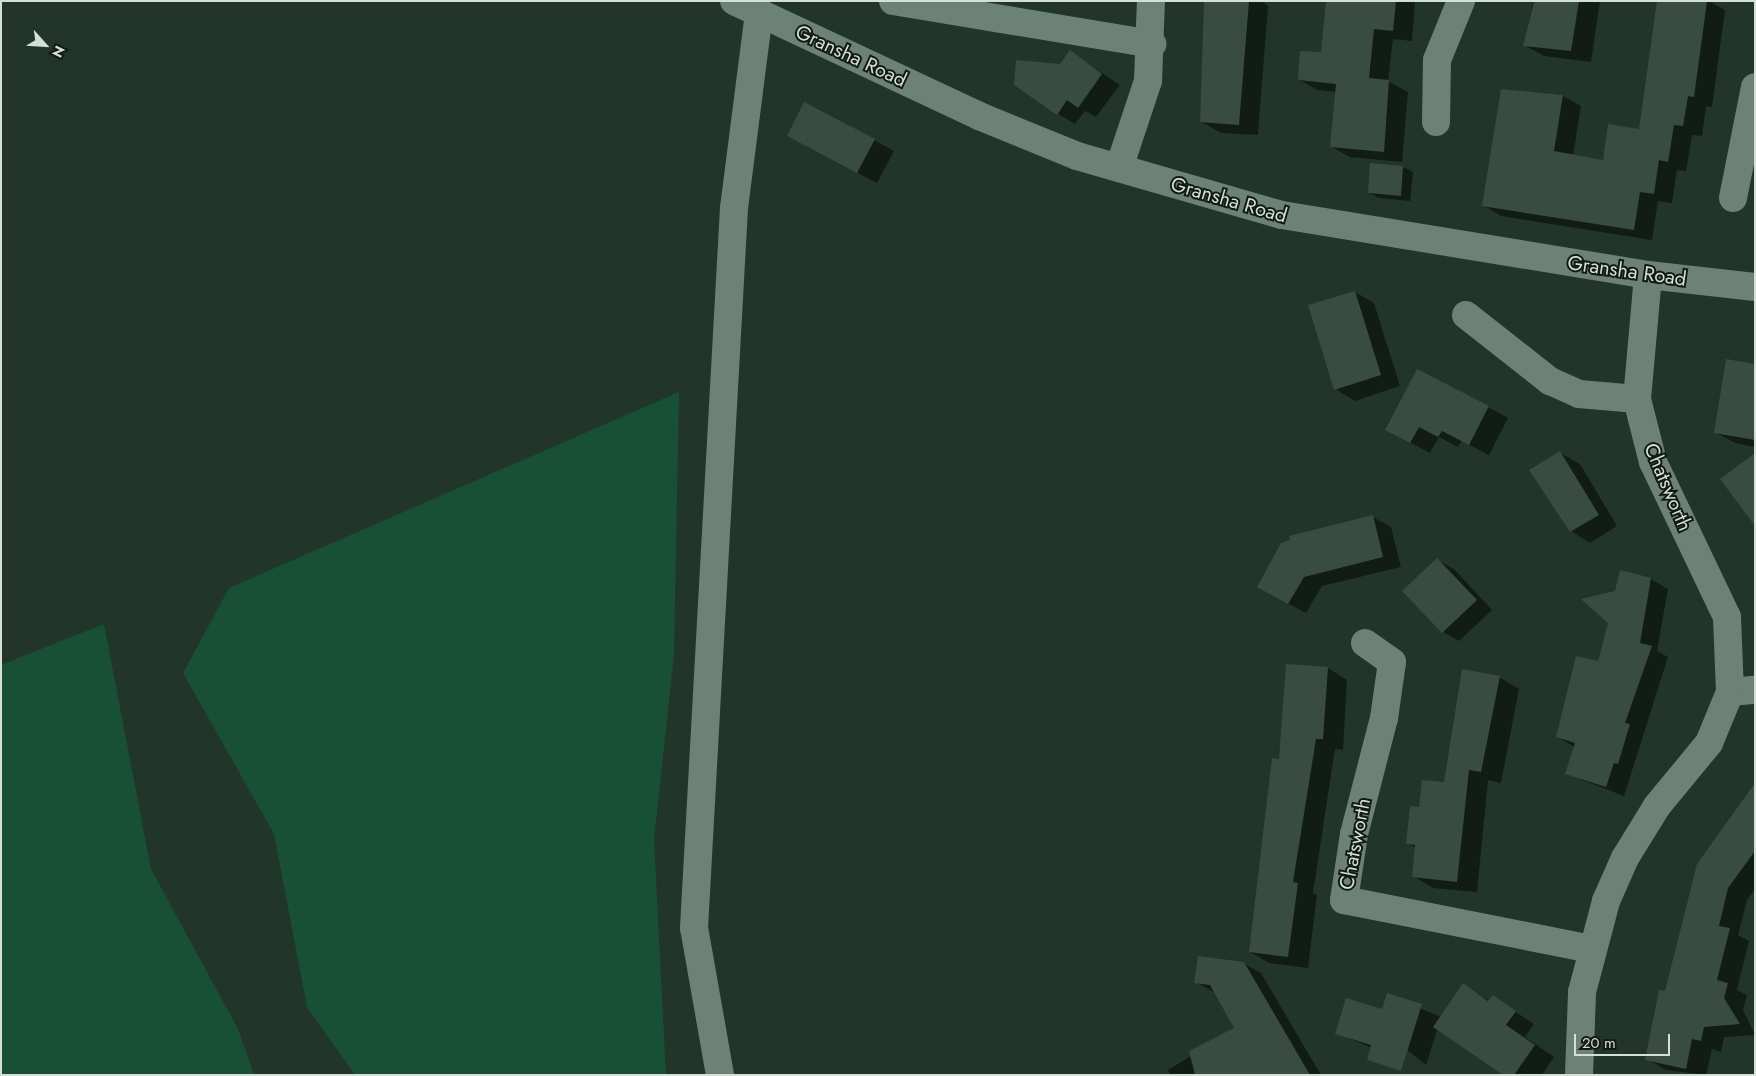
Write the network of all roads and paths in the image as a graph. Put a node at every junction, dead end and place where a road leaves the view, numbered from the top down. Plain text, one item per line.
1 (734, 1) edge
2 (892, 1) edge
3 (1151, 1) edge
4 (1461, 1) edge
5 (759, 13) junction
6 (1152, 44) junction
7 (1755, 87) edge
8 (1436, 122) dead end
9 (1119, 168) junction
10 (1732, 198) dead end
11 (1648, 275) junction
12 (1755, 287) edge
13 (1466, 315) dead end
14 (1637, 399) junction
15 (1365, 643) dead end
16 (1743, 691) edge
17 (1591, 949) junction
18 (720, 1075) edge
19 (1578, 1075) edge

1 - 5 street, Gransha Road
2 - 6 street
3 - 6 street
4 - 8 street
5 - 9 street, Gransha Road
5 - 18 street
6 - 9 street
7 - 10 street
9 - 11 street, Gransha Road
11 - 12 street, Gransha Road
11 - 14 street, Chatsworth
13 - 14 street
14 - 16 street, Chatsworth
15 - 17 street, Chatsworth
16 - 17 street, Chatsworth
17 - 19 street, Chatsworth

